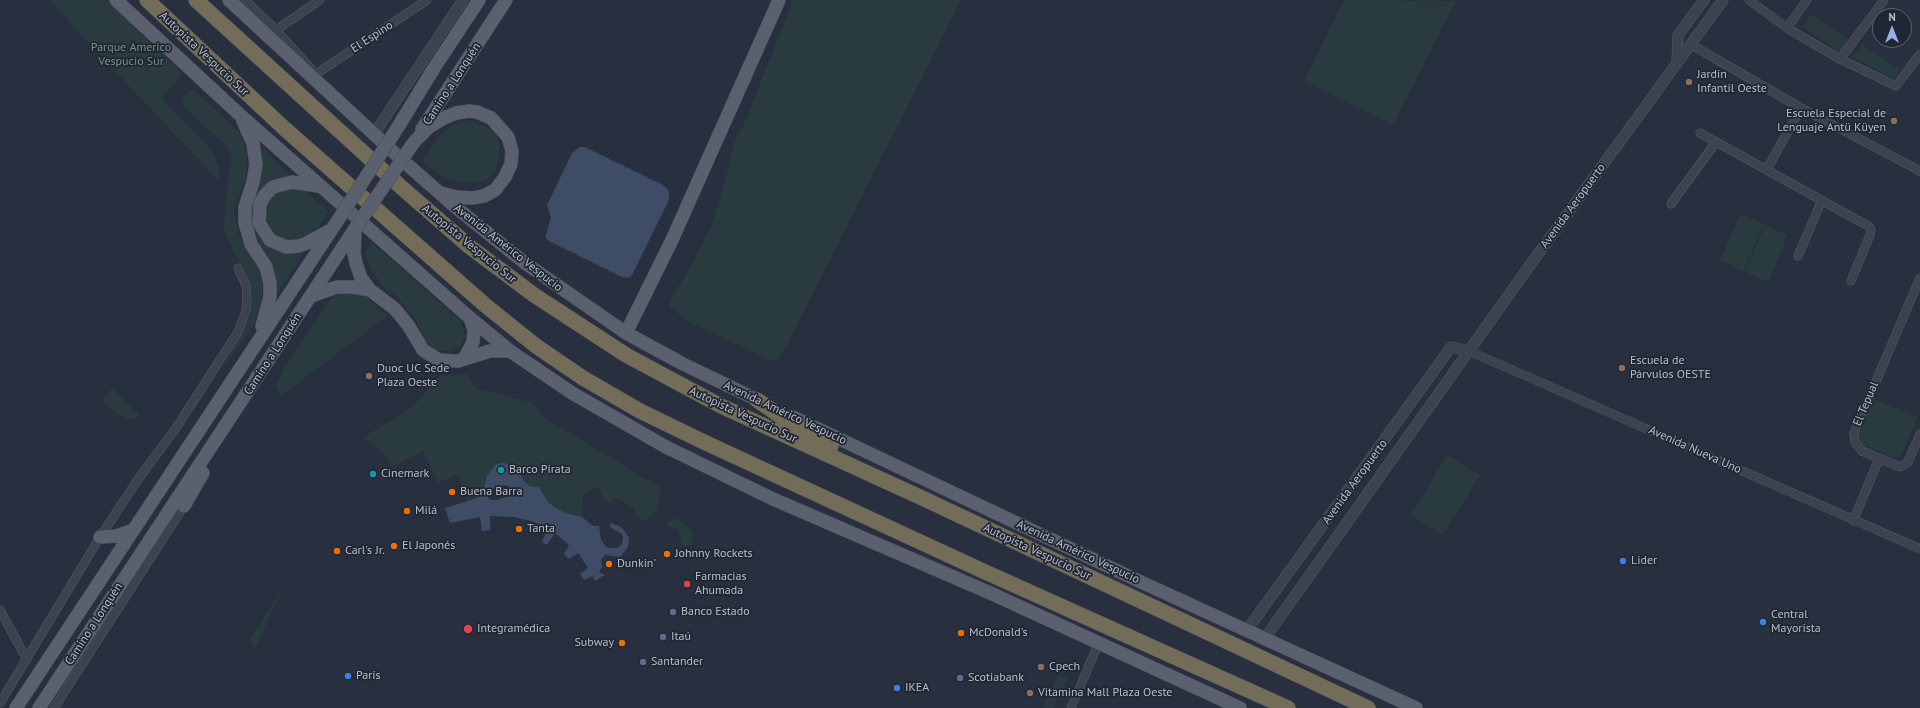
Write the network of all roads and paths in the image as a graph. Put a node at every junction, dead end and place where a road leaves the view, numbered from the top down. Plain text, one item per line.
1 (116, 0) edge
2 (147, 0) edge
3 (196, 0) edge
4 (210, 0) edge
5 (229, 0) edge
6 (245, 0) edge
7 (320, 0) edge
8 (427, 0) edge
9 (463, 0) edge
10 (480, 0) edge
11 (506, 0) edge
12 (779, 0) edge
13 (1704, 0) edge
14 (1723, 0) edge
15 (1749, 0) edge
16 (1807, 0) edge
17 (1884, 0) edge
18 (1787, 28) junction
19 (276, 30) junction
20 (1678, 35) junction
21 (236, 38) junction
22 (1690, 44) junction
23 (1920, 54) edge
24 (1840, 59) junction
25 (1677, 62) junction
26 (316, 74) junction
27 (335, 99) junction
28 (1801, 108) junction
29 (239, 114) junction
30 (1700, 133) dead end
31 (374, 134) junction
32 (414, 141) junction
33 (1716, 142) junction
34 (1767, 169) junction
35 (1920, 171) edge
36 (322, 188) junction
37 (438, 191) junction
38 (1822, 200) junction
39 (1671, 204) dead end
40 (337, 222) junction
41 (356, 228) junction
42 (1798, 256) dead end
43 (238, 268) dead end
44 (1920, 278) edge
45 (1851, 281) dead end
46 (370, 290) junction
47 (311, 296) junction
48 (470, 318) junction
49 (626, 333) junction
50 (256, 343) junction
51 (510, 351) junction
52 (1469, 351) junction
53 (464, 359) junction
54 (757, 400) junction
55 (225, 426) junction
56 (1920, 434) edge
57 (1879, 459) junction
58 (920, 497) junction
59 (184, 506) joint
60 (1854, 521) junction
61 (131, 531) junction
62 (100, 537) junction
63 (1920, 549) edge
64 (1304, 553) junction
65 (1319, 562) junction
66 (0, 610) edge
67 (1247, 630) junction
68 (1265, 638) junction
69 (1099, 642) junction
70 (27, 660) junction
71 (1208, 671) junction
72 (0, 702) edge
73 (16, 708) edge
74 (39, 708) edge
75 (54, 708) edge
76 (1071, 708) edge
77 (1240, 708) edge
78 (1268, 708) edge
79 (1288, 708) edge
80 (1368, 708) edge
81 (1416, 708) edge

1 - 29 main road
2 - 71 highway, Autopista Vespucio Sur
3 - 21 highway, Autopista Vespucio Sur
4 - 21 highway
5 - 27 main road, Avenida Américo Vespucio
6 - 19 street
7 - 19 street
8 - 26 street, El Espino
9 - 31 street
10 - 40 main road, Camino a Lonquén, bridge
11 - 32 main road, Camino a Lonquén
12 - 49 main road
13 - 20 street
14 - 22 street, Avenida Aeropuerto
15 - 18 street
16 - 18 street
17 - 24 street
18 - 24 street
19 - 26 street
20 - 22 street
20 - 25 street
21 - 58 highway, Autopista Vespucio Sur
22 - 25 street, Avenida Aeropuerto
22 - 28 street
23 - 24 street
25 - 52 street, Avenida Aeropuerto
26 - 27 main road
27 - 31 main road, Avenida Américo Vespucio
28 - 34 street
28 - 35 street
29 - 36 main road
29 - 50 main road
30 - 33 street
31 - 37 main road, Avenida Américo Vespucio
32 - 37 main road
32 - 41 main road, Camino a Lonquén, bridge
33 - 34 street
33 - 39 street
34 - 38 street
36 - 40 main road
36 - 48 main road
37 - 49 main road, Avenida Américo Vespucio
38 - 42 street
38 - 45 street
40 - 50 main road, Camino a Lonquén
41 - 46 main road
41 - 47 main road, Camino a Lonquén
43 - 62 street
44 - 57 street, El Tepual
46 - 47 main road
46 - 53 main road
47 - 55 main road, Camino a Lonquén
48 - 51 main road
48 - 53 main road
49 - 54 main road, Avenida Américo Vespucio
50 - 61 main road, Camino a Lonquén
51 - 53 main road
51 - 69 main road
52 - 60 street, Avenida Nueva Uno
52 - 64 street, Avenida Aeropuerto
52 - 65 street, Avenida Aeropuerto
54 - 58 highway
54 - 67 main road, Avenida Américo Vespucio
55 - 59 main road
55 - 74 main road, Camino a Lonquén
56 - 57 street, El Tepual
57 - 60 street
58 - 80 highway, Autopista Vespucio Sur
59 - 75 street, Camino a Lonquén
60 - 63 street, Avenida Nueva Uno
61 - 62 main road
61 - 73 main road, Camino a Lonquén
62 - 70 street
64 - 65 street
64 - 67 street, Avenida Aeropuerto
65 - 68 street, Avenida Aeropuerto
66 - 70 street
67 - 68 main road, Avenida Américo Vespucio
68 - 81 main road, Avenida Américo Vespucio
69 - 76 street
69 - 77 main road
70 - 72 street
71 - 78 highway
71 - 79 highway, Autopista Vespucio Sur

